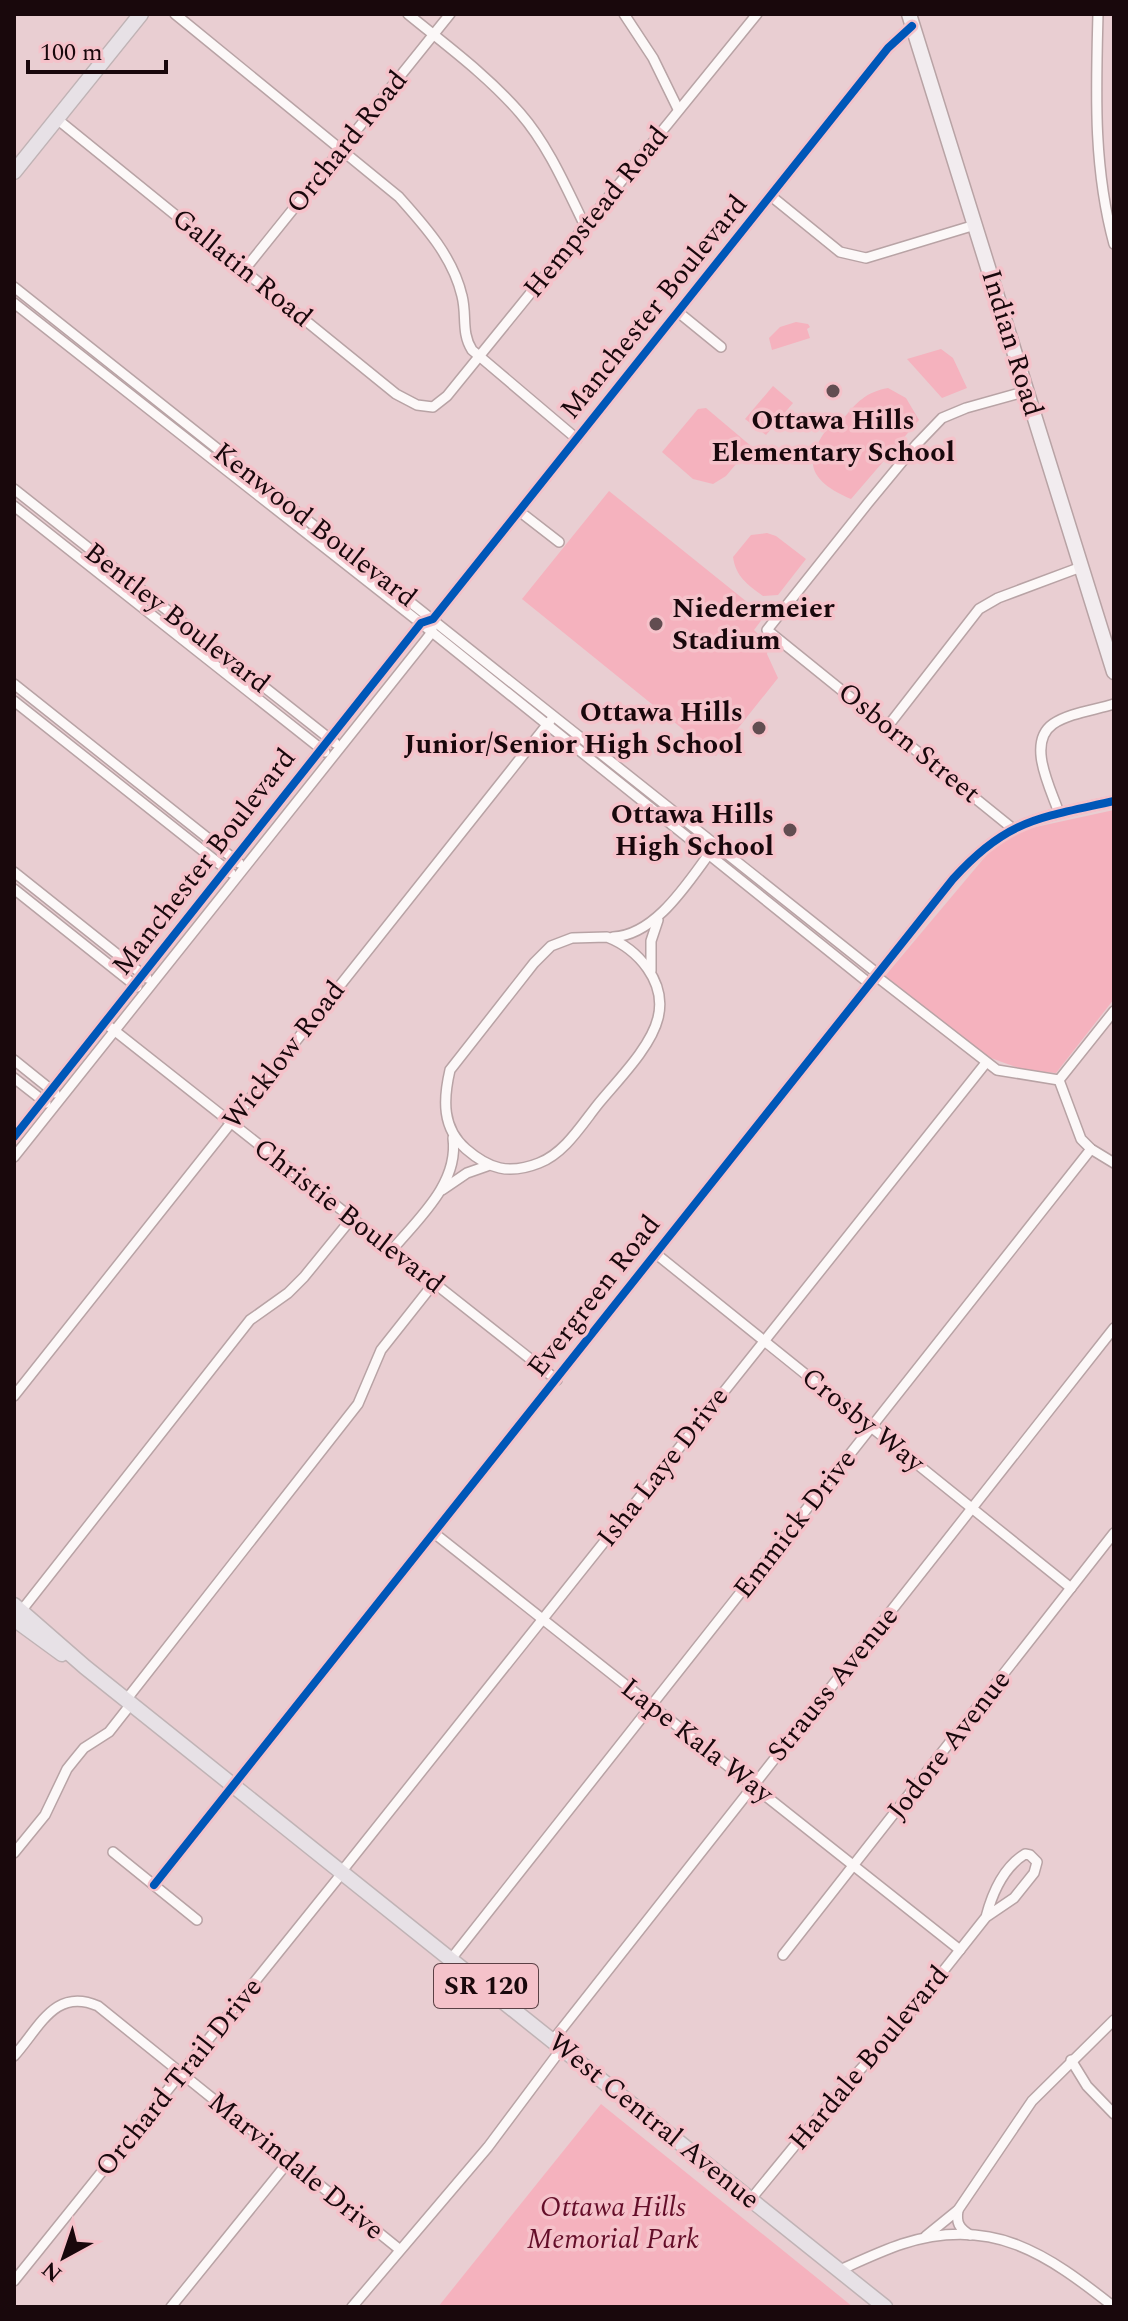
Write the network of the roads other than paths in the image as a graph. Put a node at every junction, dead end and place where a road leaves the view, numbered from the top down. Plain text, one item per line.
1 (141, 14) edge
2 (175, 14) edge
3 (408, 14) edge
4 (450, 14) edge
5 (624, 14) edge
6 (757, 14) edge
7 (1098, 14) edge
8 (910, 20) edge
9 (434, 35) junction
10 (678, 109) junction
11 (57, 119) junction
12 (342, 148) junction
13 (14, 172) edge
14 (771, 196) junction
15 (975, 225) junction
16 (585, 226) junction
17 (1114, 244) edge
18 (245, 269) junction
19 (14, 287) edge
20 (14, 303) edge
21 (678, 312) junction
22 (721, 347) dead end
23 (478, 358) junction
24 (1027, 391) junction
25 (433, 407) joint
26 (577, 439) junction
27 (14, 489) edge
28 (14, 506) edge
29 (519, 511) junction
30 (559, 542) dead end
31 (1081, 567) junction
32 (433, 619) junction
33 (421, 623) junction
34 (432, 632) junction
35 (1114, 672) edge
36 (14, 684) edge
37 (14, 701) edge
38 (1114, 704) edge
39 (555, 715) junction
40 (547, 725) junction
41 (888, 726) junction
42 (330, 739) junction
43 (341, 747) junction
44 (321, 749) junction
45 (332, 758) junction
46 (1114, 801) edge
47 (1059, 813) junction
48 (1012, 828) junction
49 (716, 844) junction
50 (708, 854) junction
51 (234, 859) junction
52 (244, 868) junction
53 (226, 869) junction
54 (14, 872) edge
55 (236, 878) junction
56 (14, 889) edge
57 (661, 913) junction
58 (607, 937) junction
59 (651, 972) junction
60 (143, 974) junction
61 (875, 978) junction
62 (153, 983) junction
63 (135, 985) junction
64 (145, 993) junction
65 (1114, 1011) edge
66 (105, 1023) junction
67 (115, 1031) junction
68 (14, 1060) edge
69 (985, 1064) junction
70 (14, 1078) edge
71 (1059, 1080) junction
72 (51, 1090) junction
73 (61, 1098) junction
74 (43, 1101) junction
75 (53, 1108) junction
76 (230, 1122) junction
77 (14, 1137) edge
78 (453, 1138) junction
79 (1091, 1149) junction
80 (14, 1157) edge
81 (1114, 1163) edge
82 (487, 1166) junction
83 (440, 1192) junction
84 (352, 1218) junction
85 (392, 1250) junction
86 (655, 1253) junction
87 (434, 1283) junction
88 (1114, 1328) edge
89 (764, 1340) junction
90 (557, 1380) junction
91 (14, 1396) edge
92 (871, 1427) junction
93 (973, 1508) junction
94 (434, 1533) junction
95 (1114, 1533) edge
96 (1071, 1588) junction
97 (16, 1614) edge
98 (543, 1618) junction
99 (129, 1702) junction
100 (652, 1706) junction
101 (753, 1784) junction
102 (234, 1786) junction
103 (113, 1852) dead end
104 (14, 1853) edge
105 (854, 1866) junction
106 (343, 1872) junction
107 (154, 1885) junction
108 (986, 1917) junction
109 (197, 1920) dead end
110 (960, 1950) junction
111 (783, 1955) dead end
112 (451, 1959) junction
113 (1114, 2020) edge
114 (557, 2044) junction
115 (14, 2056) edge
116 (1071, 2060) junction
117 (181, 2074) junction
118 (1114, 2114) edge
119 (289, 2161) junction
120 (751, 2199) junction
121 (958, 2210) junction
122 (970, 2235) junction
123 (924, 2238) junction
124 (399, 2249) junction
125 (840, 2270) junction
126 (14, 2281) edge
127 (171, 2307) edge
128 (352, 2307) edge
129 (885, 2307) edge
130 (1114, 2307) edge

1 - 11 main road
2 - 12 street
3 - 9 street
4 - 9 street, Orchard Road
5 - 10 street
6 - 10 street, Hempstead Road
7 - 17 street
8 - 14 street, Manchester Boulevard
8 - 15 street, Indian Road
9 - 12 street, Orchard Road
9 - 16 street
10 - 16 street, Hempstead Road
11 - 13 main road
11 - 18 street, Gallatin Road
12 - 18 street, Orchard Road
12 - 23 street
14 - 15 street
14 - 21 street, Manchester Boulevard
15 - 24 street, Indian Road
16 - 23 street, Hempstead Road
18 - 25 street, Gallatin Road
19 - 32 street, Kenwood Boulevard
20 - 33 street, Kenwood Boulevard
21 - 22 street
21 - 26 street, Manchester Boulevard
23 - 25 street, Hempstead Road
23 - 26 street
24 - 31 street, Indian Road
24 - 41 street, Osborn Street
26 - 29 street, Manchester Boulevard
27 - 42 street, Bentley Boulevard
28 - 44 street, Bentley Boulevard
29 - 30 street
29 - 32 street, Manchester Boulevard
31 - 35 street, Indian Road
31 - 41 street
32 - 33 street
32 - 34 street
32 - 39 street, Kenwood Boulevard
33 - 34 street, Kenwood Boulevard
33 - 42 street, Manchester Boulevard
34 - 40 street, Kenwood Boulevard
34 - 43 street, Manchester Boulevard
36 - 51 street
37 - 53 street
38 - 47 street
39 - 40 street, Wicklow Road
39 - 49 street, Kenwood Boulevard
40 - 50 street, Kenwood Boulevard
40 - 76 street, Wicklow Road
41 - 48 street, Osborn Street
42 - 43 street, Bentley Boulevard
42 - 44 street, Manchester Boulevard
43 - 45 street, Manchester Boulevard
44 - 45 street, Bentley Boulevard
44 - 51 street, Manchester Boulevard
45 - 52 street, Manchester Boulevard
46 - 47 street, Evergreen Road
47 - 48 street, Evergreen Road
48 - 61 street, Evergreen Road
49 - 50 street
49 - 61 street, Kenwood Boulevard
50 - 57 street
50 - 61 street, Kenwood Boulevard
51 - 52 street
51 - 53 street, Manchester Boulevard
52 - 55 street, Manchester Boulevard
53 - 55 street
53 - 60 street, Manchester Boulevard
54 - 60 street
55 - 62 street, Manchester Boulevard
56 - 63 street
57 - 58 street
57 - 59 street
58 - 59 street
58 - 78 street
59 - 82 street
60 - 62 street
60 - 63 street, Manchester Boulevard
61 - 69 street
61 - 86 street, Evergreen Road
62 - 64 street, Manchester Boulevard
63 - 64 street
63 - 66 street, Manchester Boulevard
64 - 67 street, Manchester Boulevard
65 - 71 street
66 - 67 street, Christie Boulevard
66 - 72 street, Manchester Boulevard
67 - 73 street, Manchester Boulevard
67 - 76 street, Christie Boulevard
68 - 72 street
69 - 71 street
69 - 89 street, Isha Laye Drive
70 - 74 street
71 - 79 street
72 - 73 street
72 - 74 street, Manchester Boulevard
73 - 75 street, Manchester Boulevard
74 - 75 street
74 - 77 street, Manchester Boulevard
75 - 80 street, Manchester Boulevard
76 - 84 street, Christie Boulevard
76 - 91 street, Wicklow Road
78 - 82 street
78 - 83 street
79 - 81 street
79 - 92 street, Emmick Drive
82 - 83 street
83 - 85 street
84 - 85 street, Christie Boulevard
84 - 97 street
85 - 87 street, Christie Boulevard
86 - 89 street, Crosby Way
86 - 90 street, Evergreen Road
87 - 90 street, Christie Boulevard
87 - 99 street
88 - 93 street, Strauss Avenue
89 - 92 street, Crosby Way
89 - 98 street, Isha Laye Drive
90 - 94 street, Evergreen Road
92 - 93 street, Crosby Way
92 - 100 street, Emmick Drive
93 - 96 street, Crosby Way
93 - 101 street, Strauss Avenue
94 - 98 street, Lape Kala Way
94 - 102 street, Evergreen Road
95 - 96 street, Jodore Avenue
96 - 105 street, Jodore Avenue
97 - 99 main road, West Central Avenue / SR 120
98 - 100 street, Lape Kala Way
98 - 106 street, Isha Laye Drive
99 - 102 main road, West Central Avenue / SR 120
99 - 104 street
100 - 101 street, Lape Kala Way
100 - 112 street, Emmick Drive
101 - 105 street, Lape Kala Way
101 - 114 street, Strauss Avenue
102 - 106 main road, West Central Avenue / SR 120
102 - 107 street, Evergreen Road
103 - 107 street
105 - 110 street, Lape Kala Way
105 - 111 street, Jodore Avenue
106 - 112 main road, West Central Avenue / SR 120
106 - 117 street, Orchard Trail Drive
107 - 109 street
108 - 108 street, Hardale Boulevard
108 - 110 street, Hardale Boulevard
110 - 120 street, Hardale Boulevard
112 - 114 main road, West Central Avenue / SR 120
113 - 116 street
114 - 120 main road, West Central Avenue / SR 120
114 - 124 street, Strauss Avenue
115 - 117 street, Marvindale Drive
116 - 118 street
116 - 121 street
117 - 119 street, Marvindale Drive
117 - 126 street, Orchard Trail Drive
119 - 124 street, Marvindale Drive
119 - 127 street
120 - 125 main road, West Central Avenue / SR 120
121 - 122 street
121 - 123 street
122 - 123 street
122 - 130 street
123 - 125 street
124 - 128 street, Strauss Avenue
125 - 129 main road, West Central Avenue / SR 120

